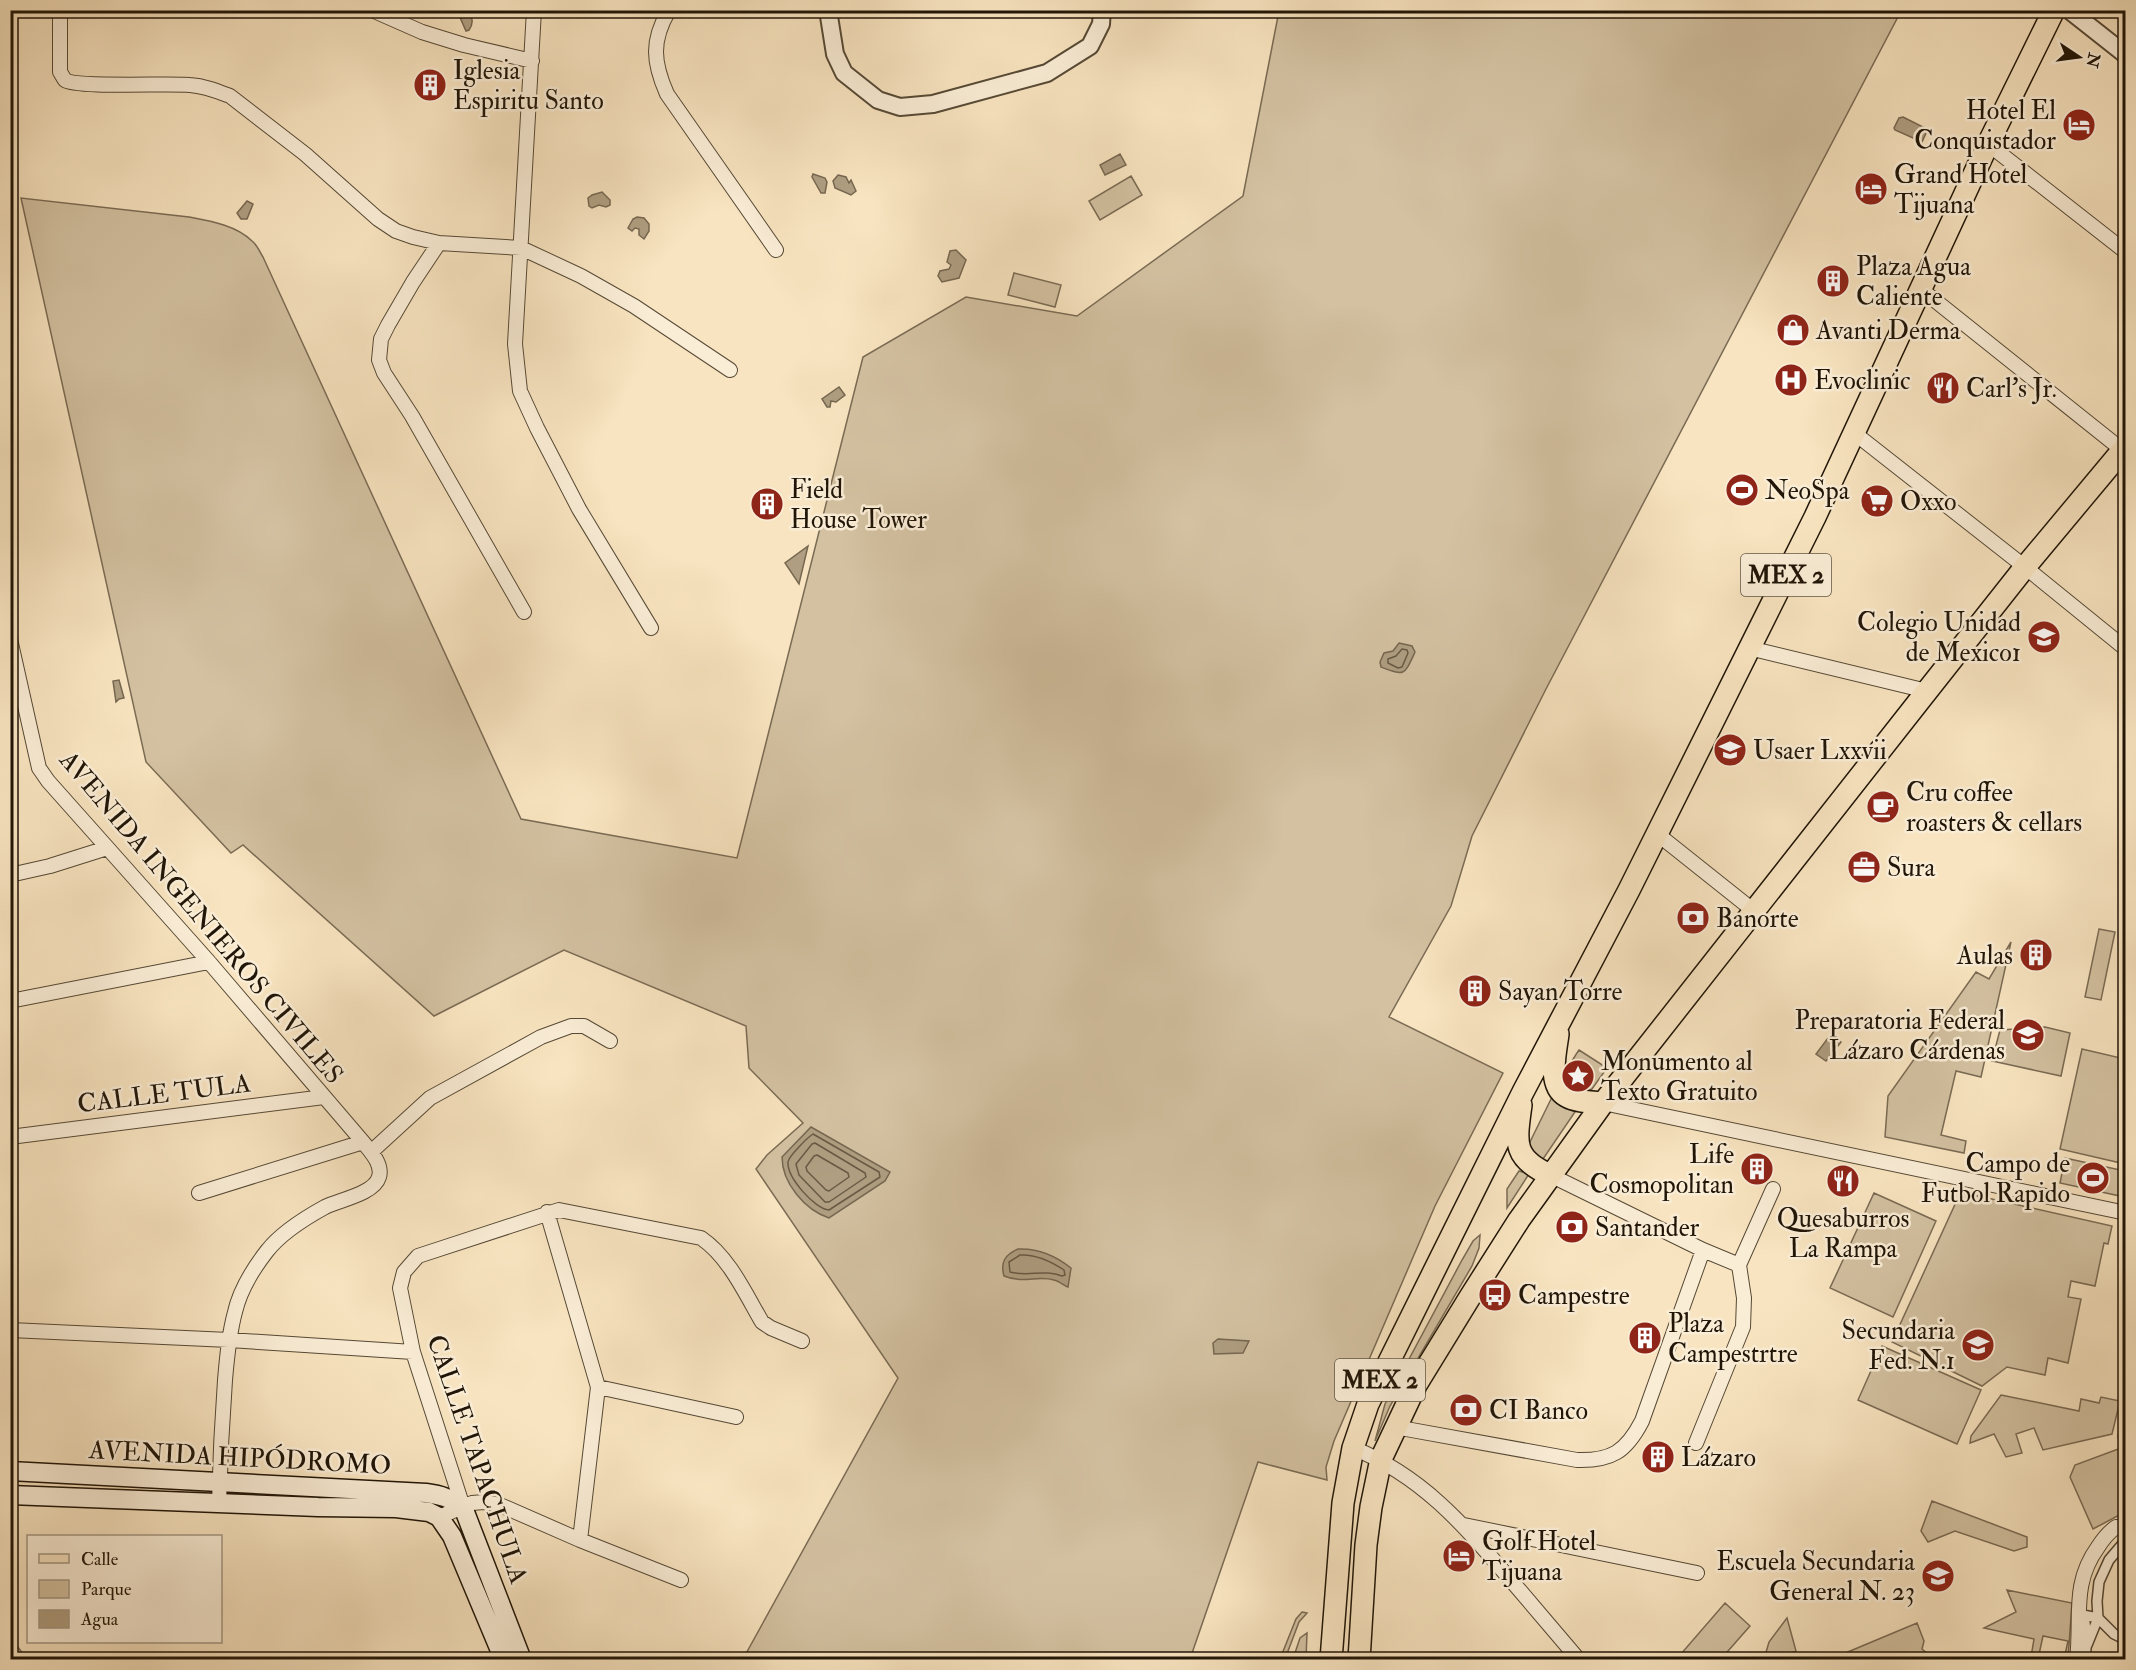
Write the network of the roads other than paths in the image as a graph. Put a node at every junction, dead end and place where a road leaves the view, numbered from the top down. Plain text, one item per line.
1 (60, 10) edge
2 (372, 10) edge
3 (534, 10) edge
4 (669, 10) edge
5 (828, 10) edge
6 (1102, 10) edge
7 (2054, 10) edge
8 (2069, 10) edge
9 (2126, 55) edge
10 (532, 62) junction
11 (1988, 144) junction
12 (439, 243) junction
13 (521, 248) junction
14 (776, 250) dead end
15 (2126, 252) edge
16 (1922, 290) junction
17 (730, 370) dead end
18 (1853, 432) junction
19 (2124, 450) edge
20 (2025, 567) junction
21 (524, 612) dead end
22 (651, 628) dead end
23 (10, 639) edge
24 (1749, 648) junction
25 (2126, 650) edge
26 (15, 678) edge
27 (1927, 691) junction
28 (1656, 833) junction
29 (107, 848) junction
30 (10, 875) edge
31 (1754, 911) junction
32 (209, 962) junction
33 (10, 1001) edge
34 (1561, 1018) junction
35 (610, 1041) dead end
36 (1523, 1092) junction
37 (324, 1097) junction
38 (1603, 1103) junction
39 (10, 1137) edge
40 (367, 1147) junction
41 (1550, 1175) junction
42 (1773, 1189) dead end
43 (199, 1193) dead end
44 (547, 1212) junction
45 (2126, 1213) edge
46 (1703, 1250) junction
47 (1739, 1265) junction
48 (10, 1330) edge
49 (229, 1340) junction
50 (802, 1341) dead end
51 (412, 1352) junction
52 (598, 1387) junction
53 (736, 1417) dead end
54 (1395, 1427) junction
55 (1696, 1443) dead end
56 (1353, 1448) junction
57 (1381, 1459) junction
58 (10, 1471) edge
59 (220, 1481) junction
60 (10, 1495) edge
61 (219, 1503) junction
62 (463, 1507) junction
63 (439, 1517) junction
64 (1464, 1525) junction
65 (2116, 1527) dead end
66 (580, 1540) junction
67 (2126, 1540) edge
68 (1697, 1574) dead end
69 (681, 1580) dead end
70 (2081, 1614) junction
71 (2098, 1618) junction
72 (2126, 1640) edge
73 (2086, 1645) junction
74 (504, 1659) edge
75 (522, 1659) edge
76 (1331, 1659) edge
77 (1359, 1659) edge
78 (1580, 1659) edge
79 (2076, 1659) edge
80 (2085, 1659) edge

1 - 12 street
2 - 10 street
3 - 10 street
4 - 14 street
5 - 6 street
7 - 11 main road, MEX 2
8 - 9 street
10 - 13 street
11 - 15 street
11 - 16 main road, MEX 2
12 - 13 street
12 - 21 street
13 - 17 street
13 - 22 street
16 - 18 main road, MEX 2
16 - 19 street
18 - 20 street
18 - 24 main road, MEX 2
19 - 20 main road, MEX 2
20 - 25 street
20 - 27 main road, MEX 2
23 - 26 street, AVENIDA INGENIEROS CIVILES
24 - 27 street
24 - 28 main road, MEX 2
26 - 29 street, AVENIDA INGENIEROS CIVILES
27 - 31 main road, MEX 2
28 - 31 street
28 - 34 main road, MEX 2
29 - 30 street
29 - 32 street, AVENIDA INGENIEROS CIVILES
31 - 38 main road, MEX 2
32 - 33 street
32 - 37 street, AVENIDA INGENIEROS CIVILES
34 - 36 main road, MEX 2
34 - 38 main road
35 - 40 street
36 - 41 main road
36 - 56 main road, MEX 2
37 - 39 street, CALLE TULA
37 - 40 street, AVENIDA INGENIEROS CIVILES
38 - 41 main road, MEX 2
38 - 45 street
40 - 43 street
40 - 49 street, AVENIDA INGENIEROS CIVILES
41 - 46 street
41 - 54 main road, MEX 2
42 - 47 street
44 - 50 street
44 - 51 street, CALLE TAPACHULA
44 - 52 street
46 - 47 street
46 - 54 street
47 - 55 street
48 - 49 street
49 - 51 street
49 - 59 street
51 - 62 street, CALLE TAPACHULA
52 - 53 street
52 - 66 street
54 - 57 main road, MEX 2
56 - 57 street
56 - 76 main road, MEX 2
57 - 64 street
57 - 77 main road, MEX 2
58 - 59 main road, AVENIDA HIPÓDROMO
59 - 61 street
59 - 62 main road, AVENIDA HIPÓDROMO
60 - 61 main road, AVENIDA HIPÓDROMO
61 - 63 main road, AVENIDA HIPÓDROMO
62 - 63 street
62 - 66 street
62 - 75 main road, CALLE TAPACHULA
63 - 74 main road, CALLE TAPACHULA
64 - 68 street
64 - 78 street
65 - 70 street
66 - 69 street
67 - 71 street
70 - 71 street
70 - 73 street
70 - 79 street
71 - 72 street
71 - 73 street
73 - 80 street

